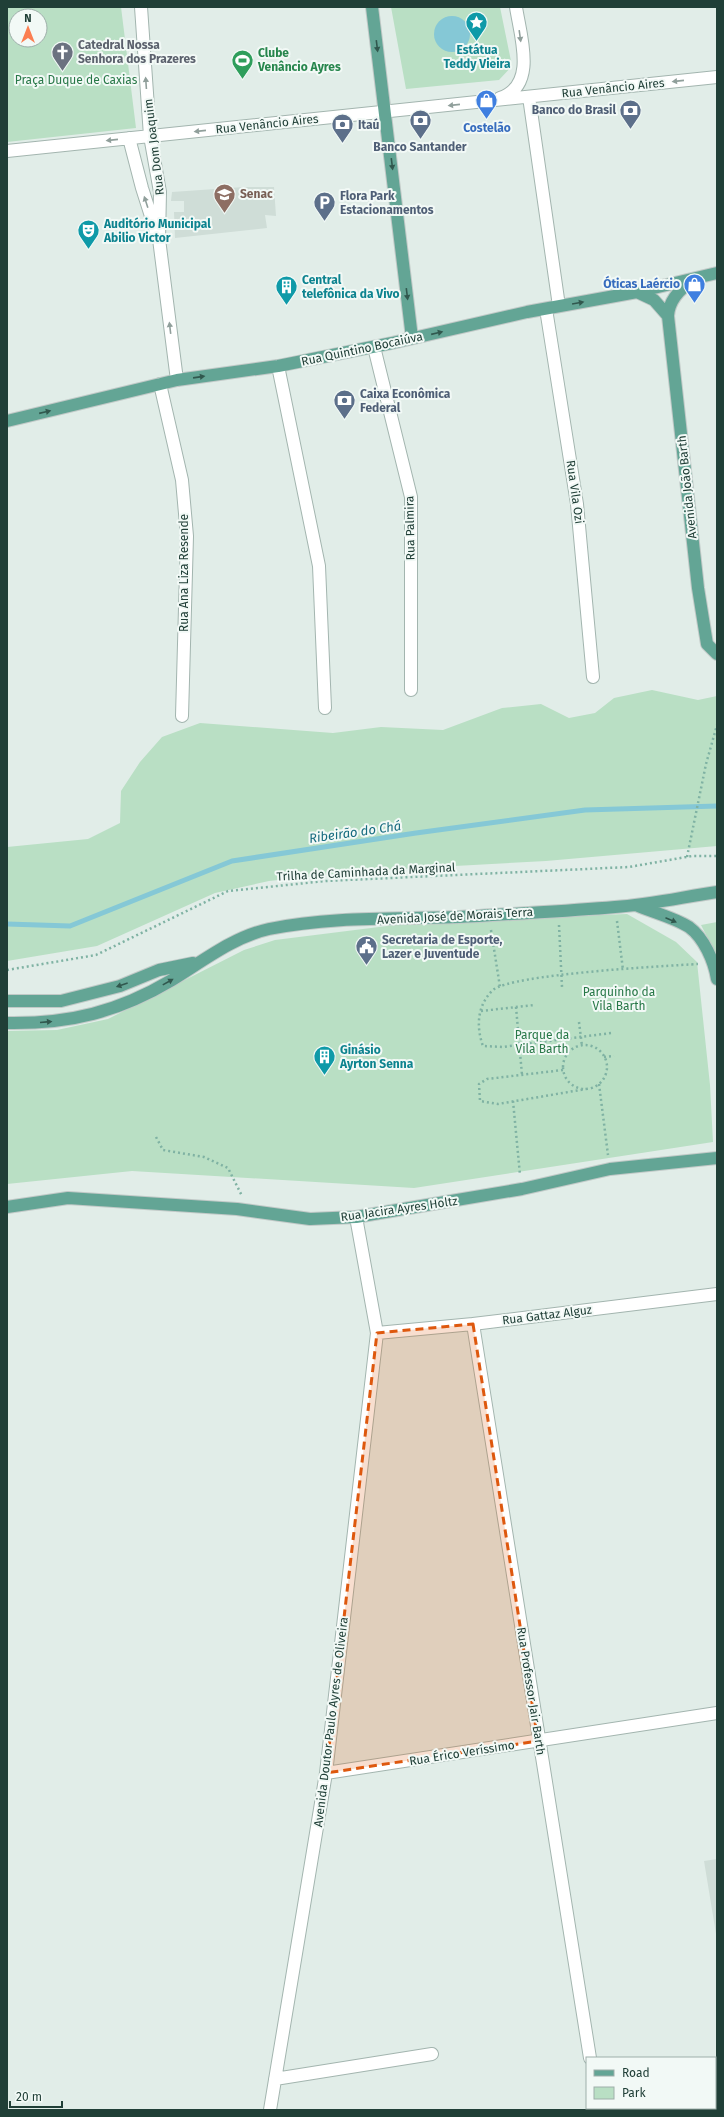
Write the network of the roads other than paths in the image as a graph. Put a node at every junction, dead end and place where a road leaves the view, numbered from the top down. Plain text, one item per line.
1 (141, 7) edge
2 (372, 7) edge
3 (516, 7) edge
4 (717, 77) edge
5 (529, 97) junction
6 (493, 101) junction
7 (385, 112) junction
8 (150, 136) junction
9 (129, 138) junction
10 (7, 151) edge
11 (159, 239) junction
12 (717, 273) edge
13 (704, 276) junction
14 (637, 292) junction
15 (559, 306) junction
16 (546, 309) junction
17 (668, 316) junction
18 (412, 338) junction
19 (374, 347) junction
20 (278, 366) junction
21 (177, 380) junction
22 (160, 384) junction
23 (7, 421) edge
24 (717, 654) edge
25 (593, 677) dead end
26 (411, 690) dead end
27 (325, 708) dead end
28 (182, 716) dead end
29 (717, 892) edge
30 (635, 905) junction
31 (200, 962) junction
32 (717, 978) edge
33 (7, 1001) edge
34 (7, 1023) edge
35 (717, 1158) edge
36 (7, 1207) edge
37 (356, 1217) junction
38 (717, 1294) edge
39 (473, 1324) junction
40 (377, 1333) junction
41 (717, 1713) edge
42 (538, 1741) junction
43 (326, 1773) junction
44 (432, 2054) dead end
45 (590, 2057) edge
46 (275, 2079) junction
47 (270, 2110) edge

8 -> 1 street, Rua Dom Joaquim
2 -> 7 main road
3 -> 6 street
4 -> 5 street, Rua Venâncio Aires
5 - 6 street, Rua Venâncio Aires
5 - 15 street
6 -> 7 street, Rua Venâncio Aires
7 -> 8 street, Rua Venâncio Aires
7 -> 18 main road
8 - 9 street, Rua Venâncio Aires
8 - 11 street, Rua Dom Joaquim
9 -> 10 street, Rua Venâncio Aires
11 -> 9 street, Rua Dom Joaquim
21 -> 11 street, Rua Dom Joaquim
12 - 13 main road, Rua Quintino Bocaiúva
13 - 14 main road, Rua Quintino Bocaiúva
13 - 17 main road, Avenida João Barth
15 -> 14 main road, Rua Quintino Bocaiúva
14 - 17 main road
15 - 16 main road, Rua Quintino Bocaiúva
18 -> 16 main road, Rua Quintino Bocaiúva
16 - 25 street, Rua Vila Ozi
17 - 24 main road, Avenida João Barth
18 - 19 main road, Rua Quintino Bocaiúva
19 - 20 main road, Rua Quintino Bocaiúva
19 - 26 street, Rua Palmira
21 -> 20 main road, Rua Quintino Bocaiúva
20 - 27 street
21 - 22 main road, Rua Quintino Bocaiúva
23 -> 22 main road, Rua Quintino Bocaiúva
22 - 28 street, Rua Ana Liza Resende
29 - 30 main road, Avenida José de Morais Terra
30 - 31 main road, Avenida José de Morais Terra
30 -> 32 main road
31 -> 33 main road, Avenida José de Morais Terra
34 -> 31 main road, Avenida José de Morais Terra
35 - 37 main road, Rua Jacira Ayres Holtz
36 - 37 main road, Rua Jacira Ayres Holtz
37 - 40 street, Avenida Doutor Paulo Ayres de Oliveira
38 - 39 street, Rua Gattaz Alguz
39 - 40 street, Rua Gattaz Alguz
39 - 42 street, Rua Professor Jair Barth
40 - 43 street, Avenida Doutor Paulo Ayres de Oliveira
41 - 42 street, Rua Érico Veríssimo
42 - 43 street, Rua Érico Veríssimo
42 - 45 street, Rua Professor Jair Barth
43 - 46 street, Avenida Doutor Paulo Ayres de Oliveira
44 - 46 street
46 - 47 street, Avenida Doutor Paulo Ayres de Oliveira

